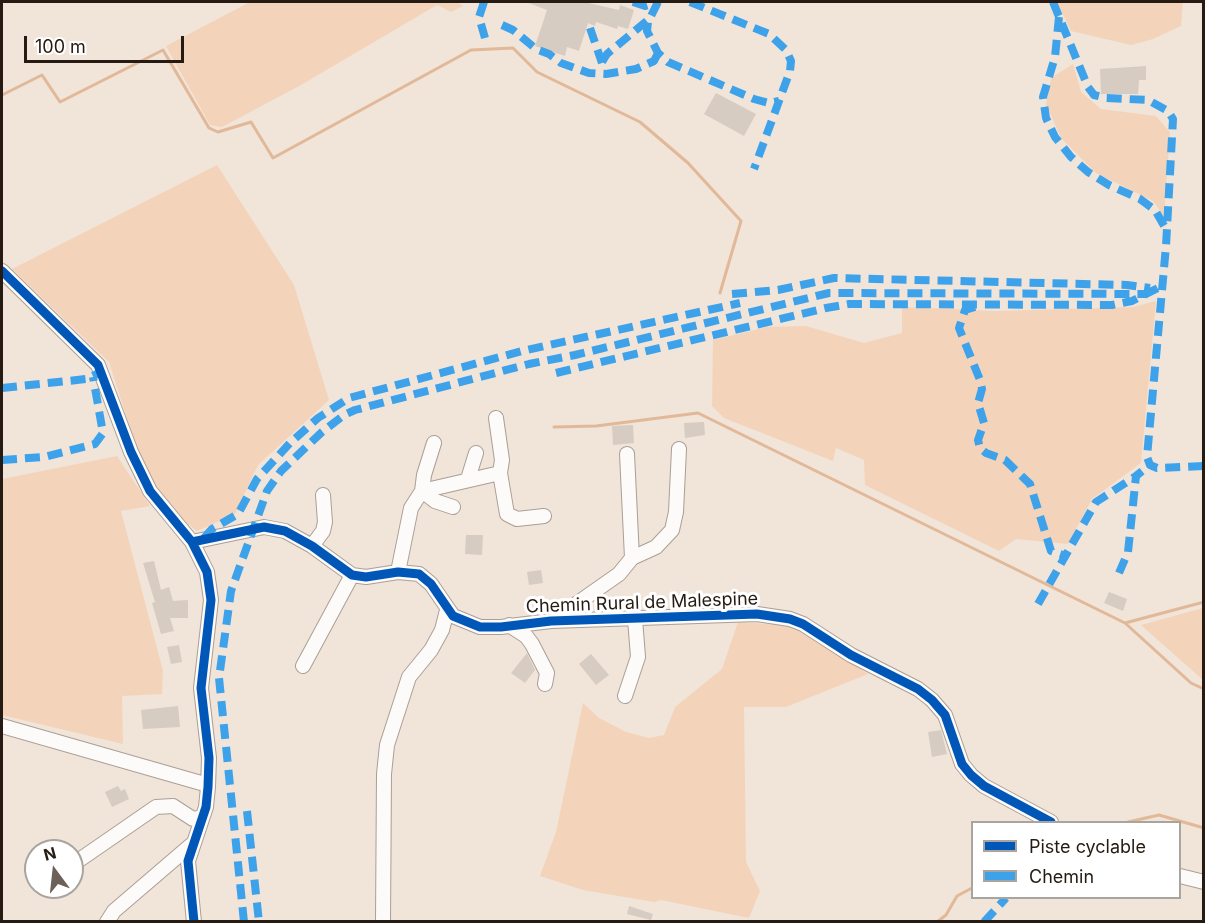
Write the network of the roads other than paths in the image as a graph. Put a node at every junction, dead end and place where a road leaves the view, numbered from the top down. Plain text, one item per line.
1 (2, 271) edge
2 (495, 418) dead end
3 (434, 443) dead end
4 (679, 448) dead end
5 (476, 453) dead end
6 (627, 454) dead end
7 (500, 473) junction
8 (468, 479) junction
9 (422, 491) junction
10 (323, 495) dead end
11 (453, 507) dead end
12 (544, 516) dead end
13 (192, 542) junction
14 (312, 546) junction
15 (632, 558) junction
16 (398, 572) junction
17 (352, 575) junction
18 (447, 610) junction
19 (635, 619) junction
20 (551, 621) junction
21 (508, 625) junction
22 (303, 666) dead end
23 (545, 684) dead end
24 (625, 696) dead end
25 (2, 726) edge
26 (208, 785) junction
27 (202, 817) junction
28 (1049, 821) edge
29 (191, 845) junction
30 (84, 858) edge
31 (1181, 876) edge
32 (1203, 882) edge
33 (192, 920) edge
34 (107, 921) edge
35 (383, 921) edge

1 - 13 street
2 - 7 street
3 - 9 street
4 - 15 street
5 - 8 street
6 - 15 street
7 - 8 street
7 - 12 street
8 - 9 street
9 - 11 street
9 - 16 street
10 - 14 street
13 - 14 street
13 - 26 street
14 - 17 street
15 - 20 street
16 - 17 street, Chemin Rural de Malespine
16 - 18 street, Chemin Rural de Malespine
17 - 22 street
18 - 21 street, Chemin Rural de Malespine
18 - 35 street
19 - 20 street, Chemin Rural de Malespine
19 - 24 street
19 - 28 street, Chemin Rural de Malespine
20 - 21 street, Chemin Rural de Malespine
21 - 23 street
25 - 26 street
26 - 27 street
27 - 29 street
27 - 30 street
29 - 33 street
29 - 34 street
31 - 32 street

